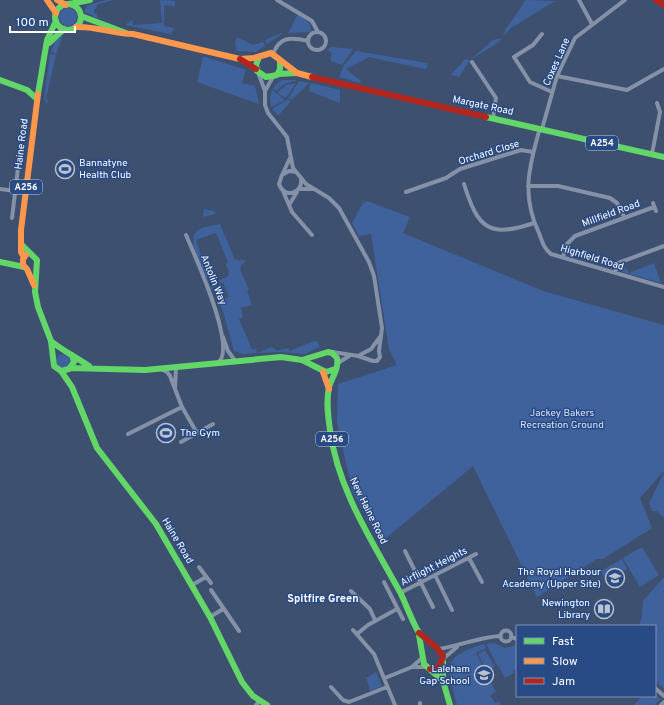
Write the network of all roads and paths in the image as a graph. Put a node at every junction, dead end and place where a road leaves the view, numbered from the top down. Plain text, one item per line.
1 (47, 0) edge
2 (57, 0) edge
3 (88, 0) edge
4 (277, 0) edge
5 (579, 0) edge
6 (625, 0) edge
7 (656, 0) edge
8 (67, 5) junction
9 (664, 5) edge
10 (56, 13) junction
11 (80, 14) junction
12 (56, 21) junction
13 (592, 24) junction
14 (76, 27) junction
15 (64, 29) junction
16 (126, 32) junction
17 (318, 32) junction
18 (542, 34) dead end
19 (308, 41) junction
20 (46, 46) junction
21 (273, 54) junction
22 (259, 57) junction
23 (240, 59) junction
24 (280, 61) junction
25 (472, 62) dead end
26 (664, 69) edge
27 (258, 71) junction
28 (297, 73) junction
29 (275, 75) junction
30 (557, 76) junction
31 (0, 80) edge
32 (38, 89) junction
33 (27, 90) junction
34 (265, 91) junction
35 (552, 92) junction
36 (37, 99) junction
37 (657, 104) dead end
38 (493, 118) junction
39 (541, 129) junction
40 (533, 152) junction
41 (652, 154) junction
42 (290, 156) junction
43 (664, 157) edge
44 (18, 168) dead end
45 (296, 173) junction
46 (283, 174) junction
47 (301, 178) junction
48 (464, 184) dead end
49 (528, 186) junction
50 (0, 189) edge
51 (313, 189) junction
52 (283, 190) junction
53 (298, 190) junction
54 (15, 191) junction
55 (406, 192) dead end
56 (289, 205) junction
57 (654, 207) dead end
58 (624, 217) junction
59 (12, 218) dead end
60 (534, 223) junction
61 (186, 235) dead end
62 (312, 235) dead end
63 (21, 244) junction
64 (664, 246) edge
65 (31, 255) junction
66 (563, 257) junction
67 (23, 258) junction
68 (0, 262) edge
69 (12, 265) junction
70 (35, 266) junction
71 (25, 268) junction
72 (615, 273) junction
73 (35, 286) junction
74 (664, 287) edge
75 (222, 332) junction
76 (380, 337) junction
77 (51, 341) junction
78 (370, 349) junction
79 (63, 351) junction
80 (379, 351) junction
81 (332, 352) junction
82 (322, 353) junction
83 (72, 355) junction
84 (349, 356) junction
85 (358, 356) junction
86 (54, 358) junction
87 (302, 360) junction
88 (369, 360) junction
89 (236, 362) junction
90 (217, 364) junction
91 (336, 366) junction
92 (92, 368) junction
93 (176, 368) junction
94 (70, 369) junction
95 (161, 369) junction
96 (61, 371) junction
97 (322, 371) junction
98 (72, 386) junction
99 (329, 389) junction
100 (175, 390) junction
101 (182, 407) junction
102 (213, 424) dead end
103 (197, 433) junction
104 (128, 434) dead end
105 (181, 442) dead end
106 (405, 551) dead end
107 (476, 554) dead end
108 (469, 558) junction
109 (199, 567) dead end
110 (435, 575) junction
111 (206, 577) junction
112 (384, 582) dead end
113 (421, 582) junction
114 (482, 582) dead end
115 (210, 583) dead end
116 (192, 585) junction
117 (210, 590) dead end
118 (351, 591) dead end
119 (400, 593) junction
120 (434, 607) dead end
121 (223, 609) junction
122 (397, 609) junction
123 (452, 610) dead end
124 (210, 617) junction
125 (403, 619) dead end
126 (375, 620) junction
127 (353, 630) dead end
128 (238, 631) dead end
129 (419, 633) junction
130 (357, 634) junction
131 (500, 636) junction
132 (511, 637) junction
133 (516, 639) edge
134 (457, 646) junction
135 (437, 648) junction
136 (422, 656) junction
137 (443, 659) junction
138 (412, 667) junction
139 (428, 668) junction
140 (385, 678) junction
141 (443, 681) junction
142 (331, 687) dead end
143 (387, 687) junction
144 (656, 689) edge
145 (664, 696) edge
146 (664, 702) edge
147 (258, 703) edge
148 (267, 705) edge
149 (395, 705) edge
150 (450, 705) edge
151 (661, 705) edge

1 - 10 main road
2 - 8 main road
3 - 8 main road
3 - 11 main road
4 - 17 street
5 - 13 street
6 - 13 street, Coxes Lane
7 - 9 main road
8 - 10 main road
8 - 11 main road
10 - 12 main road
11 - 14 main road
11 - 16 main road, Margate Road / A254
12 - 15 main road
12 - 20 main road, Haine Road / A256
13 - 30 street, Coxes Lane
14 - 15 main road
14 - 16 main road, Margate Road / A254
15 - 20 main road
16 - 23 main road, Margate Road / A254
17 - 19 street
17 - 19 street
18 - 35 street
19 - 21 street
20 - 32 main road, Haine Road / A256
21 - 22 main road, Margate Road / A254
21 - 24 main road, Margate Road / A254
22 - 23 main road, Margate Road / A254
22 - 27 main road
23 - 27 main road, Margate Road / A254
24 - 28 main road, Margate Road / A254
24 - 29 main road
25 - 38 street
26 - 30 street
27 - 29 main road, Margate Road / A254
27 - 34 street
28 - 29 main road, Margate Road / A254
28 - 38 main road, Margate Road / A254
29 - 34 street
30 - 35 street, Coxes Lane
31 - 33 main road
32 - 33 main road
32 - 36 main road, Haine Road / A256
33 - 36 main road
34 - 42 street
35 - 39 street, Coxes Lane
36 - 63 main road, Haine Road / A256
37 - 41 street
38 - 39 main road, Margate Road / A254
39 - 40 street, Highfield Road
39 - 41 main road, Margate Road / A254
40 - 49 street, Highfield Road
40 - 55 street, Orchard Close
41 - 43 main road, Margate Road / A254
42 - 45 street
42 - 46 street
44 - 54 street
45 - 46 street
45 - 47 street
46 - 52 street
47 - 51 street
47 - 53 street
48 - 60 street
49 - 58 street
49 - 60 street, Highfield Road
50 - 54 street
51 - 53 street
51 - 76 street
52 - 53 street
52 - 56 street
53 - 56 street
54 - 59 street
56 - 62 street
57 - 58 street, Millfield Road
58 - 66 street, Millfield Road
60 - 66 street, Highfield Road
61 - 75 street, Antolin Way
63 - 65 main road, Haine Road / A256
63 - 67 main road, Haine Road / A256
64 - 72 street
65 - 67 main road
65 - 70 main road, Haine Road / A256
66 - 72 street, Highfield Road
67 - 69 main road
67 - 71 main road, Haine Road / A256
68 - 69 main road
69 - 71 main road
70 - 71 main road
70 - 73 main road, Haine Road / A256
71 - 73 main road, Haine Road / A256
72 - 74 street, Highfield Road
73 - 77 main road, Haine Road / A256
75 - 89 street, Antolin Way
75 - 90 street, Antolin Way
76 - 78 street
76 - 80 street
77 - 79 main road, Haine Road / A256
77 - 86 main road, Haine Road / A256
78 - 80 street
78 - 85 street
78 - 88 street
79 - 83 main road, Haine Road
79 - 86 main road
80 - 88 street
81 - 82 main road
81 - 84 street
81 - 91 main road
82 - 87 main road
82 - 97 main road, New Haine Road / A256
83 - 92 main road
83 - 94 main road, Haine Road
84 - 85 street
84 - 91 street
85 - 88 street
86 - 96 main road, Haine Road
87 - 89 main road
87 - 97 main road
89 - 90 main road
90 - 93 main road
91 - 97 main road
91 - 99 main road, New Haine Road / A256
92 - 94 main road
92 - 95 main road
93 - 95 main road
93 - 100 street
94 - 96 main road
94 - 98 main road, Haine Road
95 - 100 street
96 - 98 main road, Haine Road
97 - 99 main road, New Haine Road / A256
98 - 116 main road, Haine Road
99 - 119 main road, New Haine Road / A256
100 - 101 street
101 - 103 street
101 - 104 street
102 - 103 street
103 - 105 street
106 - 113 street
107 - 108 street, Airflight Heights
108 - 110 street, Airflight Heights
108 - 114 street
109 - 111 street
110 - 113 street, Airflight Heights
110 - 123 street
111 - 115 street
111 - 116 street
112 - 122 street
113 - 119 street, Airflight Heights
113 - 120 street
116 - 124 main road, Haine Road
117 - 121 street
118 - 126 street
119 - 129 main road, New Haine Road / A256
121 - 124 street
121 - 128 street
122 - 125 street
122 - 126 street
124 - 147 main road, Haine Road
126 - 130 street
127 - 130 street
129 - 135 main road, New Haine Road / A256
129 - 136 main road, New Haine Road / A256
130 - 140 street
131 - 132 street
131 - 132 street
131 - 134 street
132 - 133 street
134 - 135 street
134 - 137 street
135 - 136 main road
135 - 137 main road, New Haine Road
136 - 138 street
136 - 139 main road, New Haine Road
137 - 139 main road
137 - 141 main road
138 - 139 street
138 - 140 street
139 - 141 main road, New Haine Road
140 - 143 street
141 - 150 main road
142 - 143 street
143 - 149 street
144 - 145 street
146 - 151 street
147 - 148 main road, Haine Road

